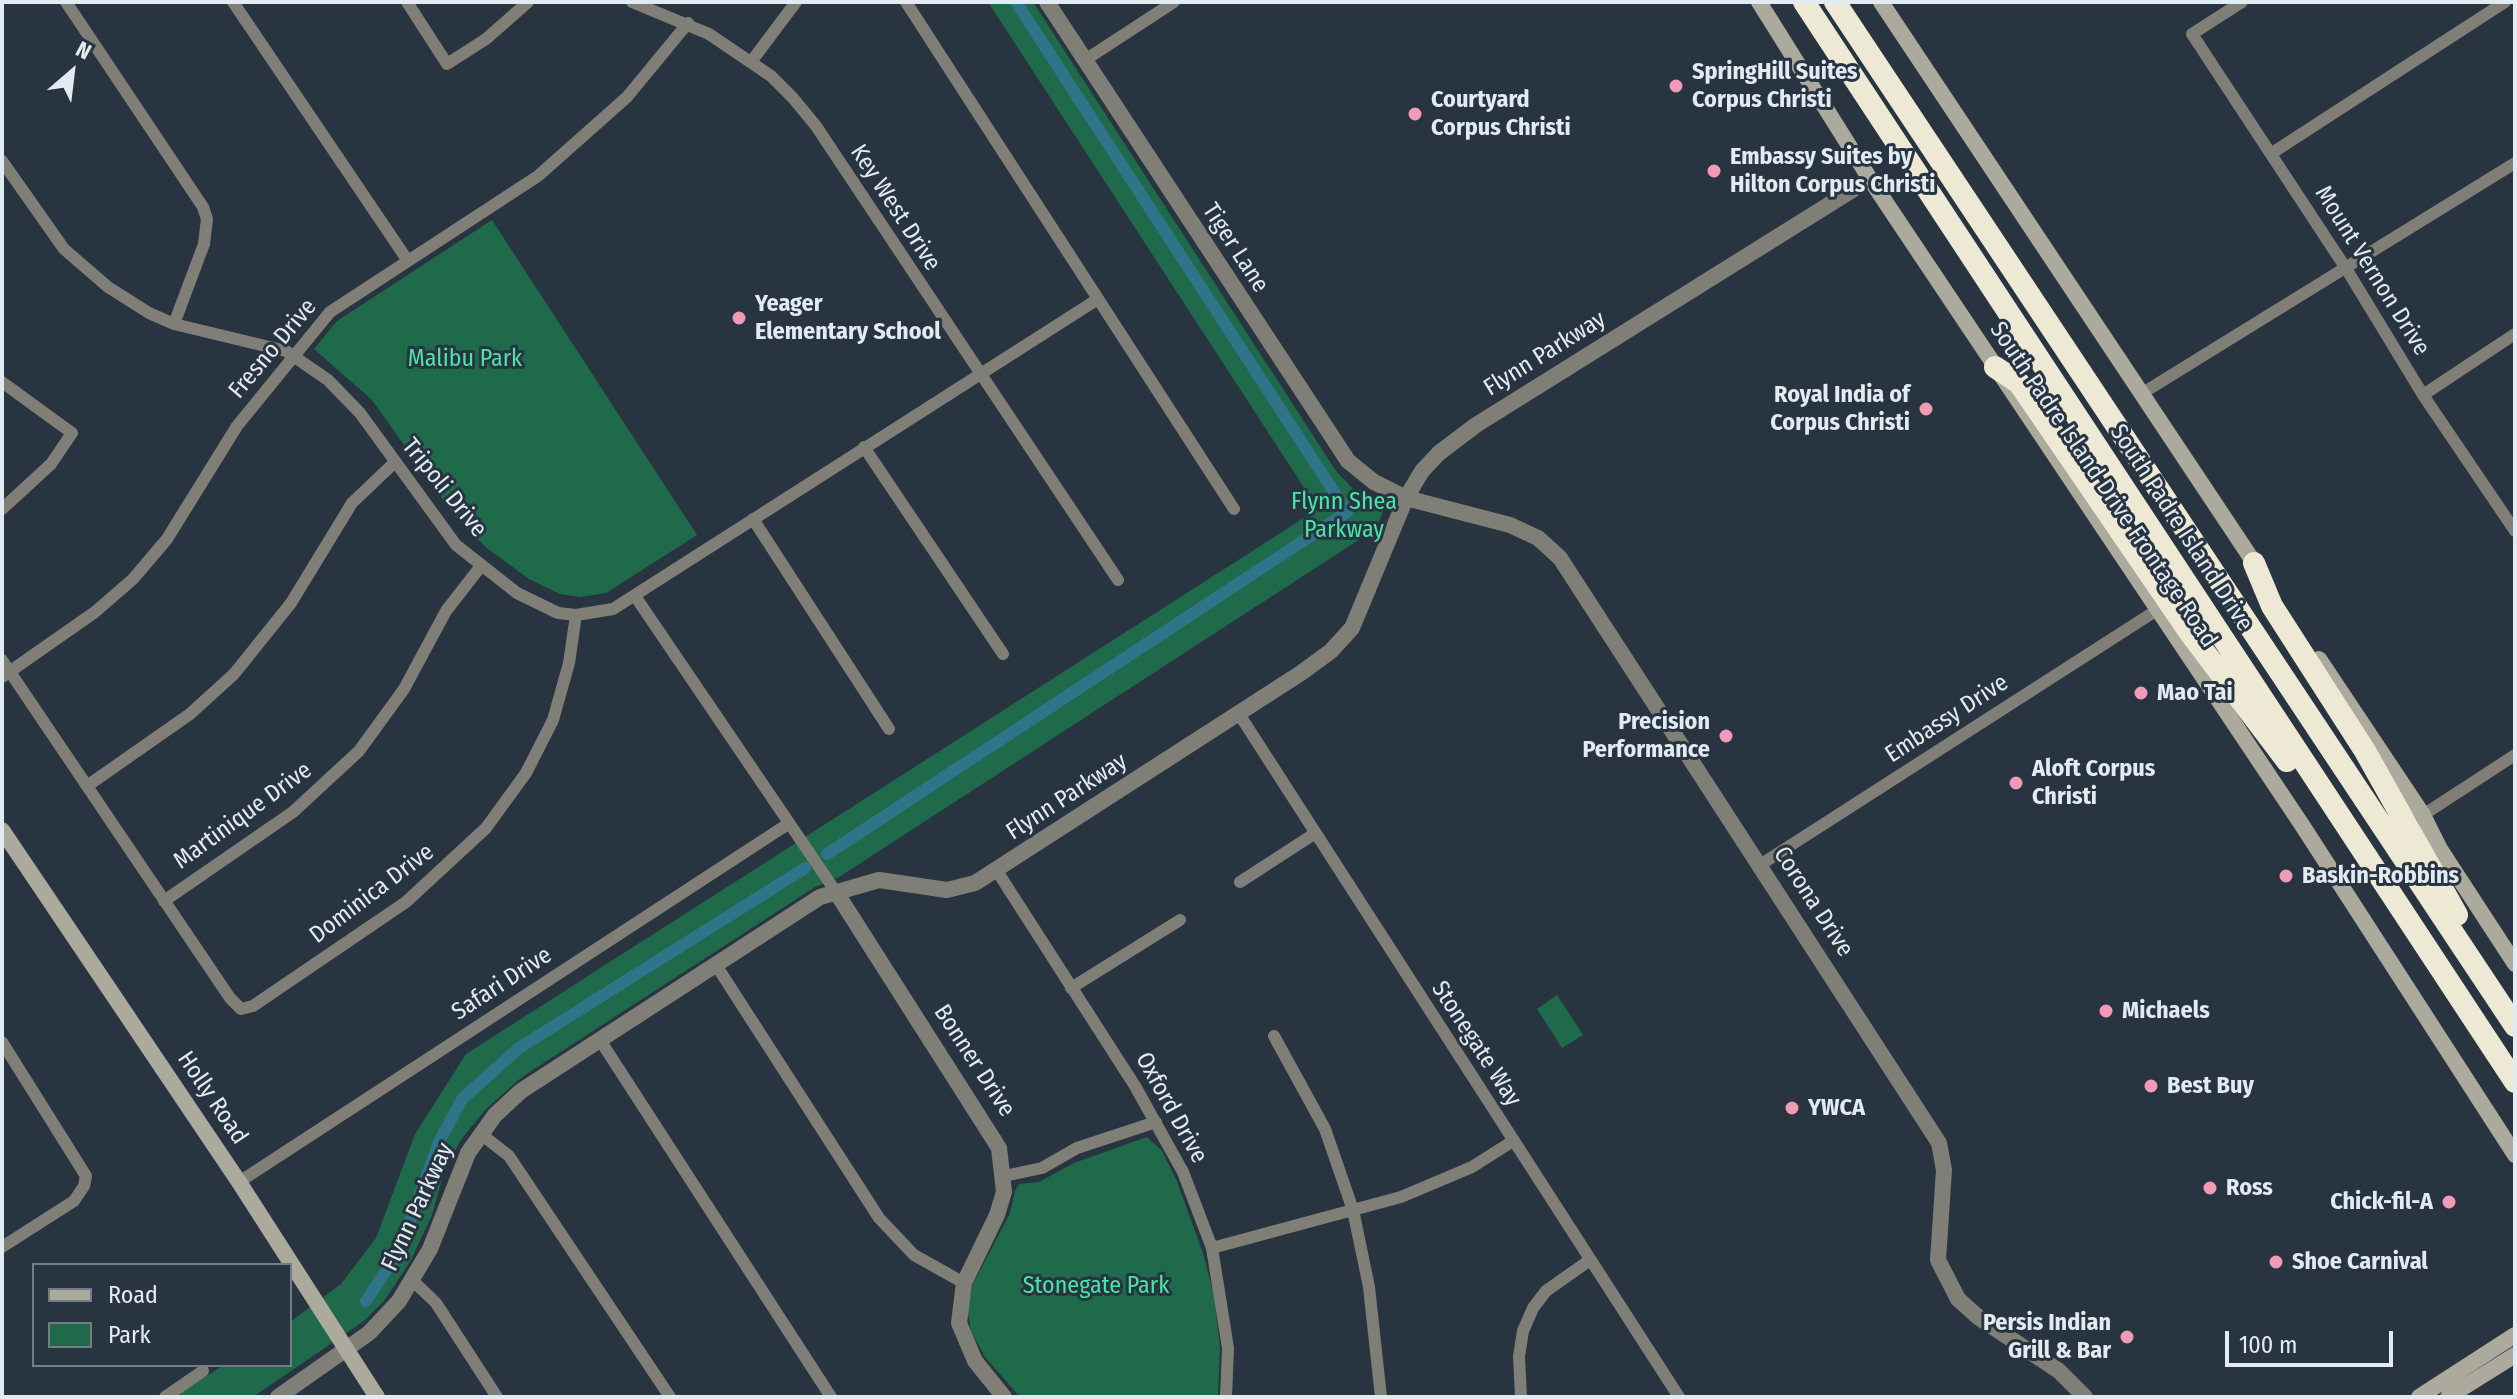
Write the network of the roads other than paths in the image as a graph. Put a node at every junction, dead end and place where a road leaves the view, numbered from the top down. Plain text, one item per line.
1 (66, 2) edge
2 (233, 2) edge
3 (407, 2) edge
4 (528, 2) edge
5 (632, 2) edge
6 (796, 2) edge
7 (906, 2) edge
8 (1047, 2) edge
9 (1174, 2) edge
10 (1759, 2) edge
11 (1804, 2) edge
12 (1835, 2) edge
13 (1881, 2) edge
14 (2242, 2) edge
15 (2505, 2) edge
16 (688, 23) junction
17 (1085, 60) junction
18 (751, 62) junction
19 (2272, 153) junction
20 (2, 161) edge
21 (2515, 163) edge
22 (1870, 179) junction
23 (408, 261) junction
24 (2347, 270) junction
25 (1098, 299) junction
26 (174, 324) junction
27 (2515, 334) edge
28 (294, 355) junction
29 (1995, 367) junction
30 (980, 373) junction
31 (2, 382) edge
32 (2141, 394) junction
33 (2423, 395) junction
34 (864, 447) junction
35 (394, 463) junction
36 (1406, 498) junction
37 (2, 509) edge
38 (1234, 509) dead end
39 (753, 519) junction
40 (2515, 531) edge
41 (2254, 563) junction
42 (481, 566) junction
43 (1118, 580) dead end
44 (635, 596) junction
45 (2157, 610) junction
46 (576, 615) junction
47 (1003, 654) dead end
48 (5, 669) edge
49 (1239, 714) junction
50 (889, 729) dead end
51 (2515, 755) edge
52 (87, 786) junction
53 (2329, 800) junction
54 (2423, 815) junction
55 (788, 824) junction
56 (2, 830) edge
57 (1314, 834) junction
58 (1760, 865) junction
59 (997, 871) junction
60 (1240, 882) dead end
61 (836, 892) junction
62 (164, 901) junction
63 (1180, 920) dead end
64 (2515, 964) edge
65 (716, 965) junction
66 (1071, 988) junction
67 (2515, 1003) edge
68 (2515, 1026) edge
69 (1274, 1036) dead end
70 (600, 1040) junction
71 (2, 1042) edge
72 (2515, 1082) edge
73 (2493, 1116) junction
74 (1156, 1122) junction
75 (481, 1134) junction
76 (1513, 1141) junction
77 (2515, 1146) edge
78 (2515, 1155) edge
79 (1004, 1176) junction
80 (239, 1182) junction
81 (1353, 1210) junction
82 (2, 1247) edge
83 (1212, 1248) junction
84 (1590, 1260) junction
85 (291, 1263) edge
86 (292, 1265) edge
87 (412, 1280) junction
88 (964, 1283) junction
89 (2515, 1335) edge
90 (346, 1350) junction
91 (2515, 1355) edge
92 (203, 1371) dead end
93 (998, 1395) edge
94 (165, 1397) edge
95 (278, 1397) edge
96 (377, 1397) edge
97 (497, 1397) edge
98 (670, 1397) edge
99 (831, 1397) edge
100 (1226, 1397) edge
101 (1381, 1397) edge
102 (1521, 1397) edge
103 (1679, 1397) edge
104 (2085, 1397) edge
105 (2419, 1397) edge
106 (2448, 1397) edge

1 - 26 street
2 - 23 street
3 - 4 street
5 - 16 street, Key West Drive
6 - 18 street
7 - 25 street
8 - 17 street, Tiger Lane
9 - 17 street
10 - 22 main road, South Padre Island Drive Frontage Road
11 - 53 highway, South Padre Island Drive
12 - 68 highway, South Padre Island Drive
13 - 32 main road
14 - 19 street, Mount Vernon Drive
15 - 19 street
16 - 18 street, Key West Drive
16 - 23 street, Fresno Drive
17 - 36 street, Tiger Lane
18 - 30 street, Key West Drive
19 - 24 street, Mount Vernon Drive
20 - 26 street, Tripoli Drive
21 - 24 street
22 - 29 main road, South Padre Island Drive Frontage Road
22 - 36 street, Flynn Parkway
23 - 28 street, Fresno Drive
24 - 32 street
24 - 33 street, Mount Vernon Drive
25 - 30 street, Tripoli Drive
25 - 38 street
26 - 28 street, Tripoli Drive
27 - 33 street
28 - 35 street, Tripoli Drive
28 - 48 street, Fresno Drive
29 - 45 main road, South Padre Island Drive Frontage Road
29 - 53 highway
30 - 34 street, Tripoli Drive
30 - 43 street, Key West Drive
31 - 37 street
32 - 41 main road
33 - 40 street, Mount Vernon Drive
34 - 39 street, Tripoli Drive
34 - 47 street
35 - 42 street, Tripoli Drive
35 - 52 street
36 - 49 street, Flynn Parkway
36 - 58 street, Corona Drive
39 - 44 street, Tripoli Drive
39 - 50 street
41 - 54 main road
41 - 67 highway
42 - 46 street, Tripoli Drive
42 - 62 street, Martinique Drive
44 - 46 street, Tripoli Drive
44 - 55 street
45 - 58 street, Embassy Drive
45 - 73 main road, South Padre Island Drive Frontage Road
46 - 62 street, Dominica Drive
48 - 52 street
49 - 57 street, Stonegate Way
49 - 59 street, Flynn Parkway
51 - 54 street
52 - 62 street
53 - 72 highway, South Padre Island Drive
54 - 64 main road
55 - 61 street
55 - 80 street, Safari Drive
56 - 80 main road, Holly Road
57 - 60 street
57 - 76 street, Stonegate Way
58 - 104 street, Corona Drive
59 - 61 street, Flynn Parkway
59 - 66 street, Oxford Drive
61 - 65 street, Flynn Parkway
61 - 79 street, Bonner Drive
63 - 66 street
65 - 70 street, Flynn Parkway
65 - 88 street
66 - 74 street, Oxford Drive
69 - 81 street
70 - 75 street, Flynn Parkway
70 - 99 street
71 - 82 street
73 - 77 main road
73 - 78 main road, South Padre Island Drive Frontage Road
74 - 79 street
74 - 83 street, Oxford Drive
75 - 87 street, Flynn Parkway
75 - 98 street
76 - 81 street
76 - 84 street, Stonegate Way
79 - 88 street, Bonner Drive
80 - 85 main road, Holly Road
81 - 83 street
81 - 101 street
83 - 100 street, Oxford Drive
84 - 102 street
84 - 103 street, Stonegate Way
86 - 90 main road, Holly Road
87 - 90 street, Flynn Parkway
87 - 97 street
88 - 93 street, Bonner Drive
89 - 105 main road
90 - 95 street, Flynn Parkway
90 - 96 main road, Holly Road
91 - 106 main road
92 - 94 street

